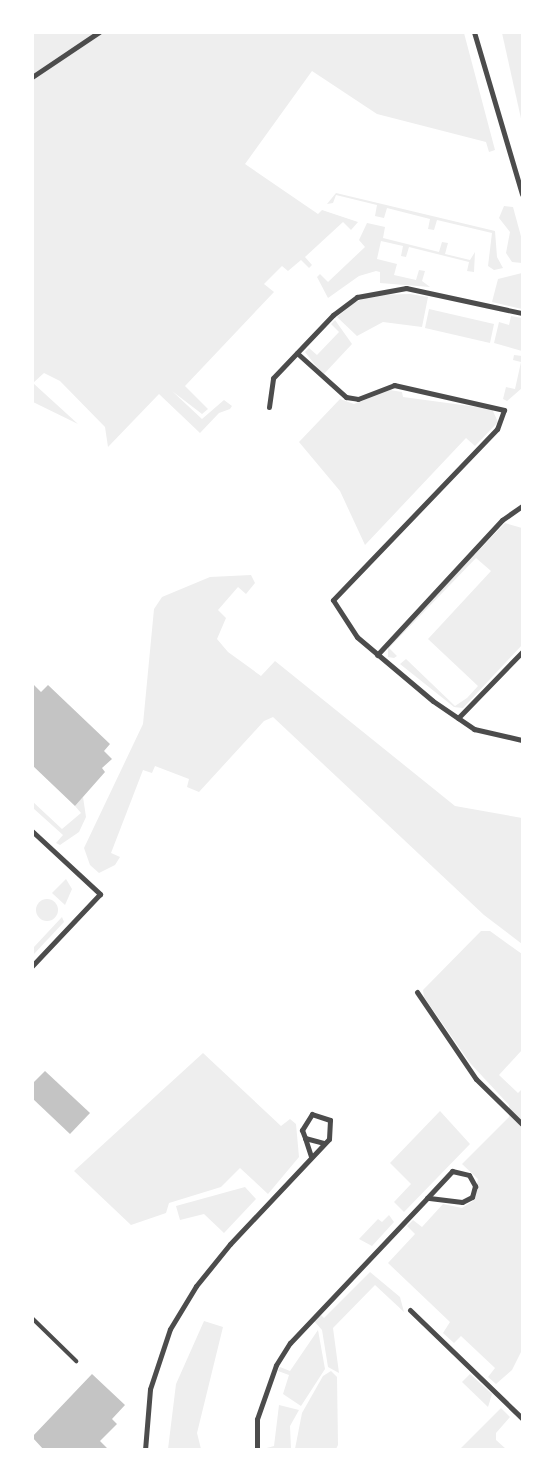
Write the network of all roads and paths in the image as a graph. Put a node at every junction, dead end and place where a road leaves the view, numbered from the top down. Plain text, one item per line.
1 (99, 32) edge
2 (474, 32) edge
3 (32, 77) edge
4 (522, 194) edge
5 (522, 313) edge
6 (297, 353) junction
7 (268, 407) dead end
8 (522, 506) edge
9 (522, 652) edge
10 (377, 654) junction
11 (458, 718) junction
12 (522, 740) edge
13 (32, 831) edge
14 (38, 836) junction
15 (32, 841) edge
16 (32, 966) edge
17 (417, 992) dead end
18 (522, 1124) edge
19 (305, 1138) junction
20 (324, 1143) junction
21 (311, 1156) junction
22 (427, 1198) junction
23 (410, 1310) dead end
24 (32, 1318) edge
25 (76, 1360) dead end
26 (522, 1418) edge
27 (145, 1450) edge
28 (257, 1450) edge

1 - 3 street
2 - 4 street
5 - 6 street
6 - 7 street
6 - 10 street
8 - 10 street
9 - 11 street
10 - 11 street
11 - 12 street
13 - 14 street
14 - 15 lane
14 - 16 street
17 - 18 street
19 - 20 street
19 - 20 street
19 - 21 street
20 - 21 street
21 - 27 street
22 - 22 street
22 - 28 street
23 - 26 street
24 - 25 lane

